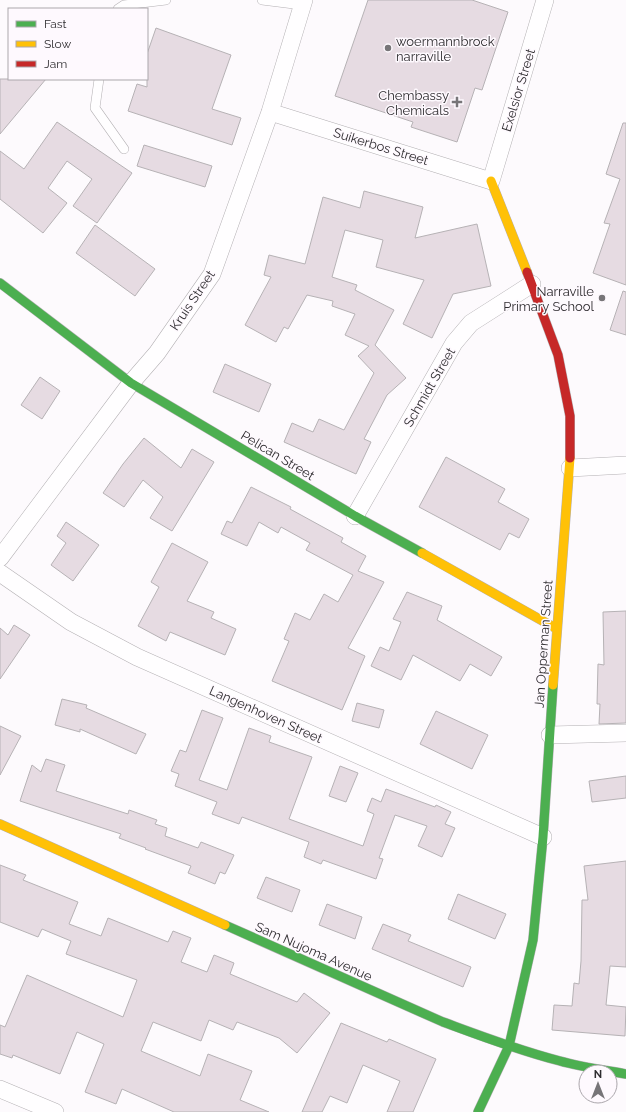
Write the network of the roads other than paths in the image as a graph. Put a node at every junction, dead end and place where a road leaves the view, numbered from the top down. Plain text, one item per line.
1 (166, 0) edge
2 (262, 0) edge
3 (545, 0) edge
4 (303, 3) edge
5 (120, 8) edge
6 (99, 80) edge
7 (270, 112) junction
8 (124, 149) dead end
9 (491, 181) junction
10 (0, 283) edge
11 (532, 284) junction
12 (131, 383) junction
13 (626, 465) edge
14 (570, 468) junction
15 (355, 516) junction
16 (0, 558) edge
17 (0, 573) edge
18 (556, 629) junction
19 (626, 733) edge
20 (550, 735) junction
21 (0, 824) edge
22 (543, 837) junction
23 (509, 1046) junction
24 (626, 1074) edge
25 (0, 1089) edge
26 (55, 1112) edge
27 (478, 1112) edge

1 - 5 lane
2 - 4 lane
3 - 9 street, Exelsior Street
4 - 7 street, Kruis Street
6 - 8 lane
7 - 9 street, Suikerbos Street
7 - 12 street, Kruis Street
9 - 11 street, Jan Opperman Street
10 - 12 street, Pelican Street
11 - 14 street, Jan Opperman Street
11 - 15 street, Schmidt Street
12 - 15 street, Pelican Street
12 - 16 street, Kruis Street
13 - 14 street
14 - 18 street, Jan Opperman Street
15 - 18 street, Pelican Street
17 - 22 street, Langenhoven Street
18 - 20 street, Jan Opperman Street
19 - 20 street
20 - 22 street, Jan Opperman Street
21 - 23 street, Sam Nujoma Avenue
22 - 23 street, Jan Opperman Street
23 - 24 street, Sam Nujoma Avenue
23 - 27 street, Jan Opperman Street
25 - 26 street

